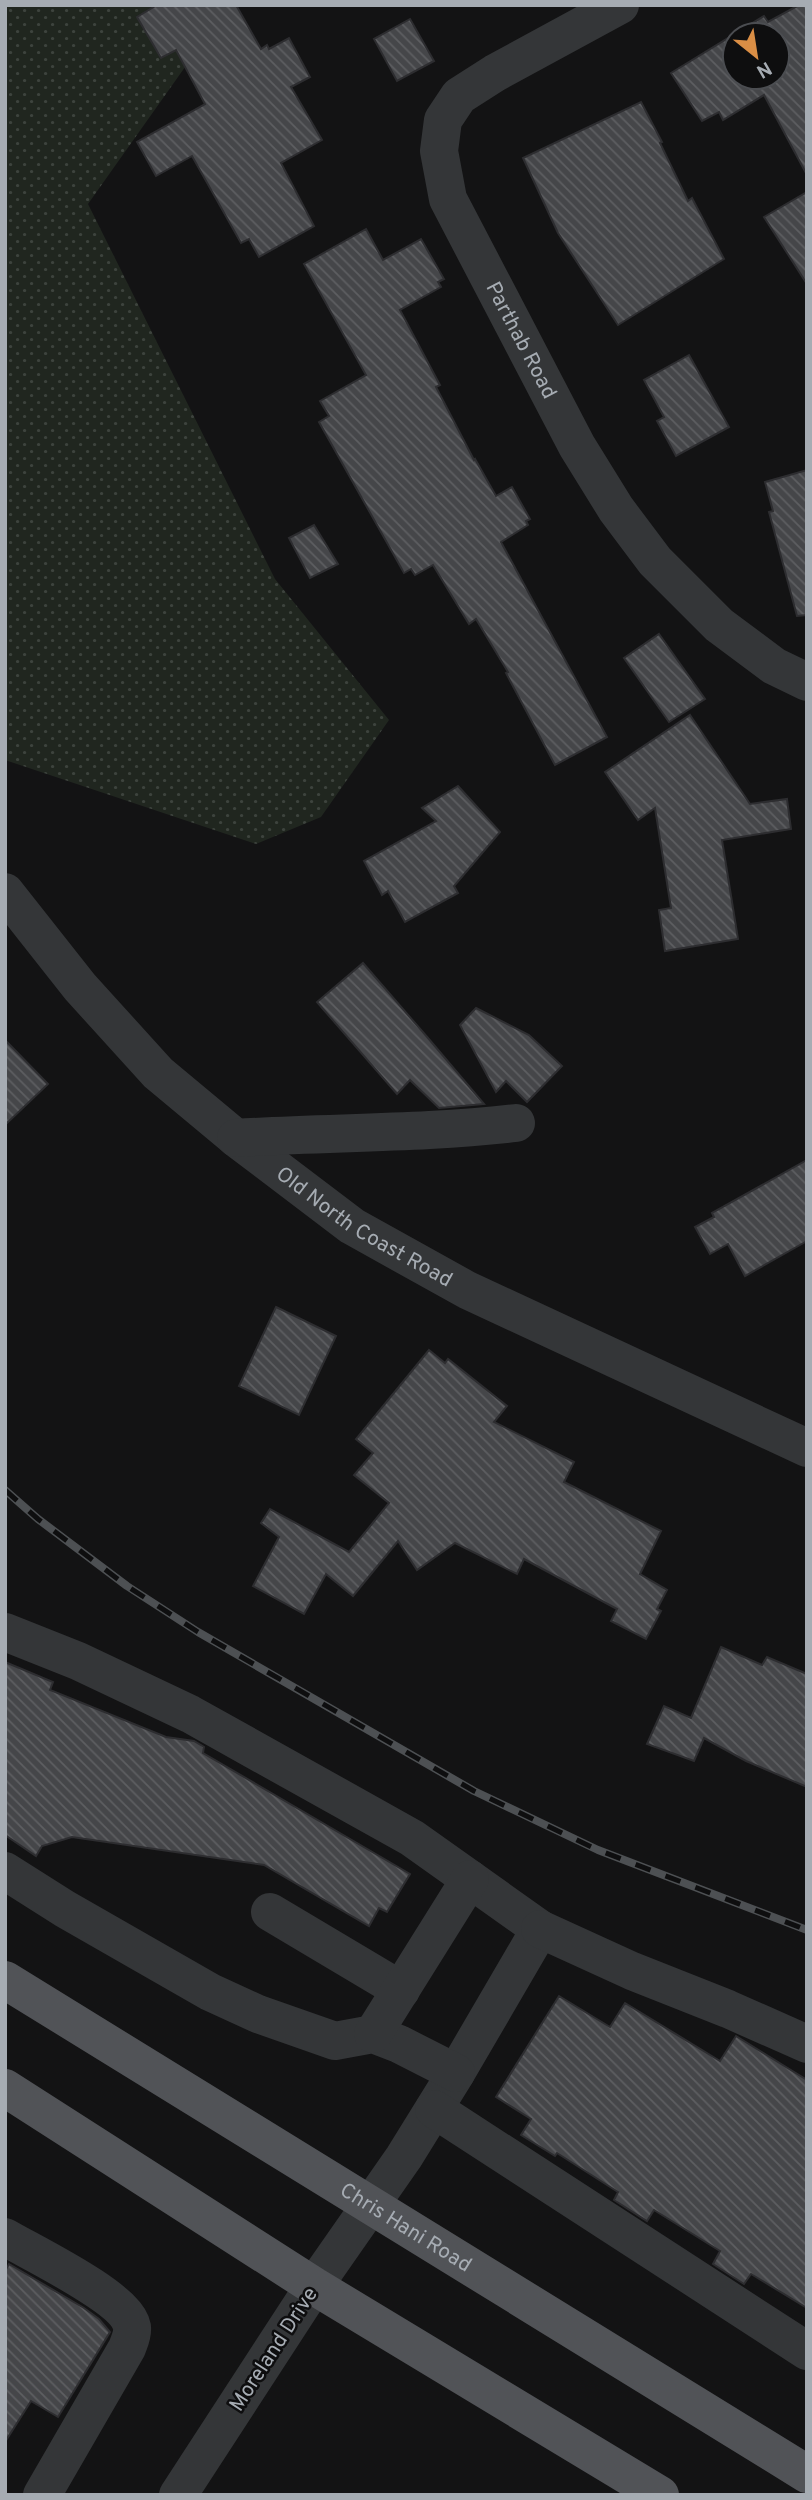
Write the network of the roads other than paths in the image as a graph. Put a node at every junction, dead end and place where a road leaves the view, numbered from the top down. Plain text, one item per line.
1 (620, 5) edge
2 (807, 682) edge
3 (5, 892) edge
4 (516, 1123) dead end
5 (236, 1138) junction
6 (807, 1448) edge
7 (5, 1632) edge
8 (5, 1871) edge
9 (470, 1879) junction
10 (270, 1912) dead end
11 (540, 1928) junction
12 (5, 1980) edge
13 (401, 1990) junction
14 (373, 2034) junction
15 (807, 2044) edge
16 (456, 2073) junction
17 (5, 2088) edge
18 (434, 2109) junction
19 (370, 2205) junction
20 (5, 2237) edge
21 (314, 2286) junction
22 (807, 2351) edge
23 (807, 2474) edge
24 (42, 2495) edge
25 (178, 2495) edge
26 (660, 2495) edge

1 - 2 street, Parthab Road
3 - 5 street, Old North Coast Road
4 - 5 street
5 - 6 street, Old North Coast Road
7 - 9 street
8 - 14 street
9 - 11 street
9 - 13 street
10 - 13 street
11 - 15 street
11 - 16 street, Moreland Drive
12 - 19 main road, Chris Hani Road
13 - 14 street
14 - 16 street
16 - 18 street, Moreland Drive
17 - 21 main road
18 - 19 street, Moreland Drive
18 - 22 street
19 - 21 street, Moreland Drive
19 - 23 main road, Chris Hani Road
20 - 24 street
21 - 25 street, Moreland Drive
21 - 26 main road

